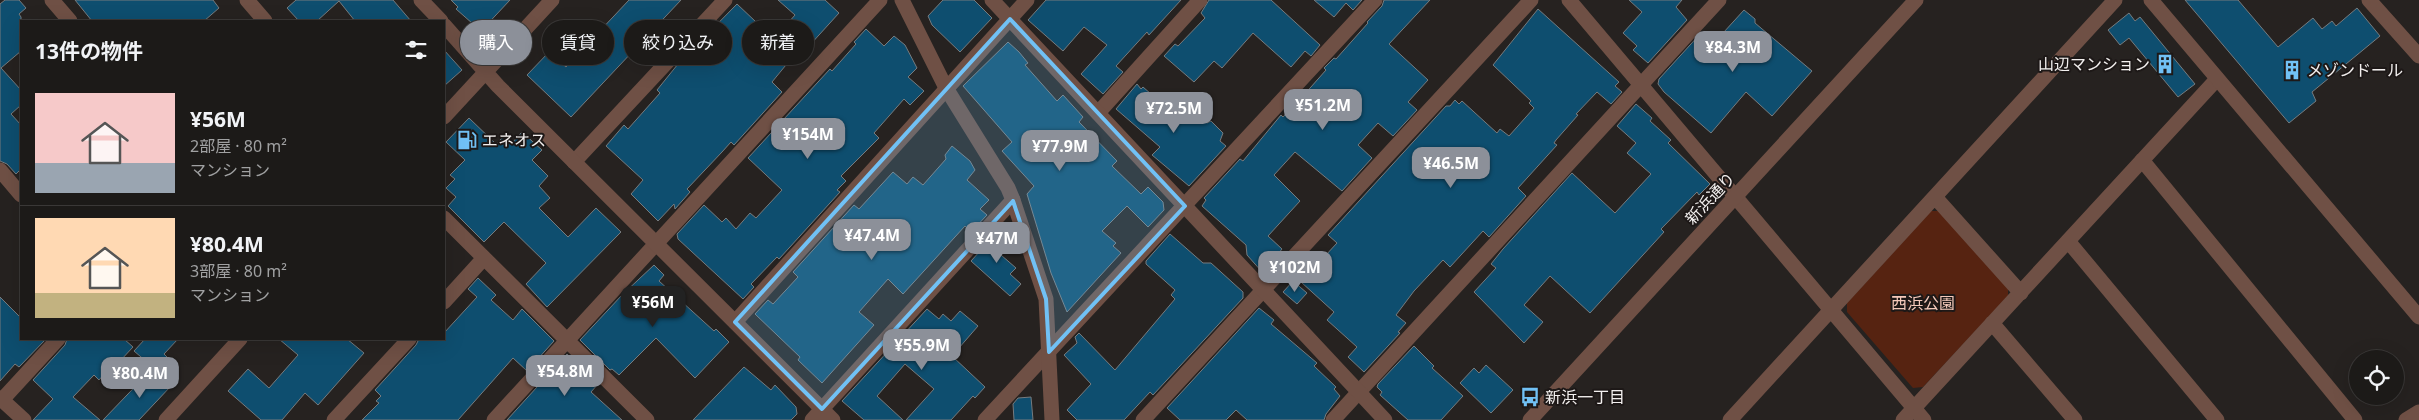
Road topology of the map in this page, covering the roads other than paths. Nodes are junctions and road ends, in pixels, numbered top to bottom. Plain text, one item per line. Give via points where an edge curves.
1 (52, 0) edge
2 (247, 0) edge
3 (422, 0) edge
4 (552, 0) edge
5 (725, 0) edge
6 (880, 0) edge
7 (902, 0) edge
8 (992, 0) edge
9 (1027, 0) edge
10 (1200, 0) edge
11 (1375, 0) edge
12 (1531, 0) edge
13 (1569, 0) edge
14 (1718, 0) edge
15 (1916, 0) edge
16 (2115, 0) edge
17 (2152, 0) edge
18 (2369, 0) edge
19 (1010, 19) junction
20 (69, 20) edge
21 (264, 20) edge
22 (439, 20) edge
23 (445, 26) edge
24 (2419, 56) edge
25 (486, 72) junction
26 (2217, 78) junction
27 (1641, 85) junction
28 (946, 88) junction
29 (1098, 113) junction
30 (445, 117) edge
31 (2142, 160) junction
32 (574, 162) junction
33 (0, 170) edge
34 (20, 194) edge
35 (1735, 197) junction
36 (1935, 197) junction
37 (1013, 200) junction
38 (1185, 206) junction
39 (445, 219) edge
40 (2068, 241) junction
41 (656, 243) junction
42 (484, 258) junction
43 (1264, 290) junction
44 (2021, 293) junction
45 (445, 301) edge
46 (1832, 310) junction
47 (2419, 317) edge
48 (735, 322) junction
49 (1992, 323) junction
50 (57, 340) edge
51 (239, 340) edge
52 (408, 340) edge
53 (567, 341) junction
54 (1049, 352) junction
55 (1358, 392) junction
56 (1, 399) edge
57 (1914, 408) junction
58 (2419, 412) edge
59 (817, 414) edge
60 (24, 420) edge
61 (166, 420) edge
62 (334, 420) edge
63 (494, 420) edge
64 (646, 420) edge
65 (833, 420) edge
66 (985, 420) edge
67 (1052, 420) edge
68 (1143, 420) edge
69 (1333, 420) edge
70 (1385, 420) edge
71 (1530, 420) edge
72 (1730, 420) edge
73 (1903, 420) edge
74 (1924, 420) edge
75 (2074, 420) edge
76 (2217, 420) edge
77 (2354, 420) edge
78 (2406, 420) edge

1 - 20 street
2 - 21 street
3 - 22 street
4 - 25 street
5 - 32 street
6 - 41 street
7 - 28 street
8 - 19 street
9 - 19 street
10 - 29 street
11 - 38 street
12 - 43 street
13 - 27 street
14 - 27 street
15 - 35 street, 新浜通り
16 - 36 street
17 - 26 street
18 - 24 street
19 - 28 street
19 - 29 street
23 - 25 street
25 - 30 street
25 - 32 street
26 - 31 street
26 - 47 street
27 - 35 street
27 - 55 street
28 - 37 street
28 - 48 street
29 - 38 street
31 - 40 street
31 - 77 street
32 - 41 street
33 - 34 street
35 - 46 street
35 - 71 street, 新浜通り
36 - 44 street
36 - 46 street
37 - 54 street via 1046,299
37 - 59 street
38 - 43 street
38 - 54 street
39 - 42 street
40 - 44 street
40 - 76 street
41 - 48 street
41 - 53 street
42 - 45 street
42 - 53 street
43 - 55 street
43 - 68 street
44 - 49 street
46 - 57 street
46 - 72 street
48 - 59 street
49 - 57 street
49 - 75 street
50 - 56 street
51 - 61 street
52 - 62 street
53 - 63 street
53 - 64 street
54 - 66 street
54 - 67 street
55 - 69 street
55 - 70 street
56 - 60 street
57 - 73 street
57 - 74 street
58 - 78 street
59 - 65 street

